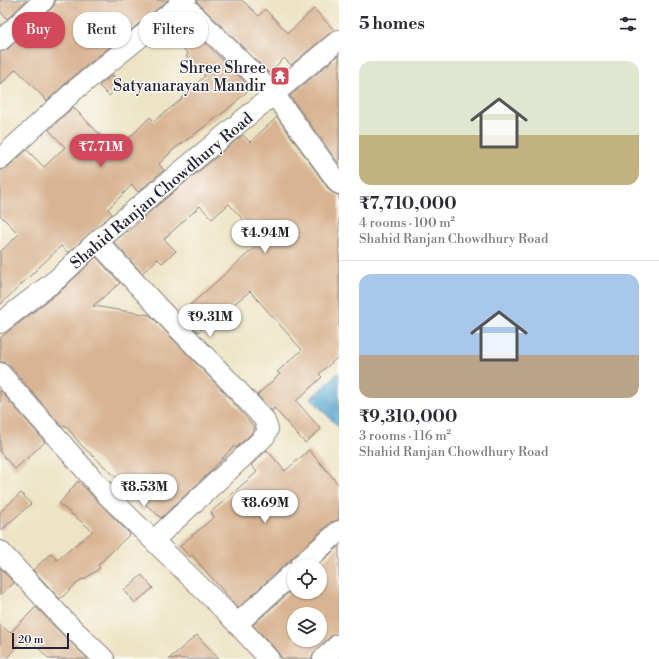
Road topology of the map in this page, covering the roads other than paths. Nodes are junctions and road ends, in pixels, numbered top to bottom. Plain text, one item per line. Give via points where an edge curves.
1 (44, 0) edge
2 (183, 1) edge
3 (339, 40) edge
4 (0, 41) edge
5 (274, 94) junction
6 (0, 159) edge
7 (339, 184) edge
8 (98, 241) junction
9 (0, 323) edge
10 (0, 373) edge
11 (339, 531) edge
12 (154, 540) junction
13 (0, 551) edge
14 (308, 559) edge
15 (287, 578) edge
16 (237, 624) junction
17 (339, 644) edge
18 (104, 659) edge
19 (269, 659) edge
20 (323, 659) edge

1 - 4 street
2 - 5 street
2 - 6 street via 75,90
3 - 5 street, Shahid Ranjan Chowdhury Road
5 - 7 street
5 - 8 street, Shahid Ranjan Chowdhury Road
8 - 9 street, Shahid Ranjan Chowdhury Road via 57,279
8 - 12 street via 264,419 268,429 258,443
10 - 12 street via 107,495
11 - 14 street
12 - 16 street
13 - 18 street
15 - 16 street
16 - 19 street
17 - 20 street

